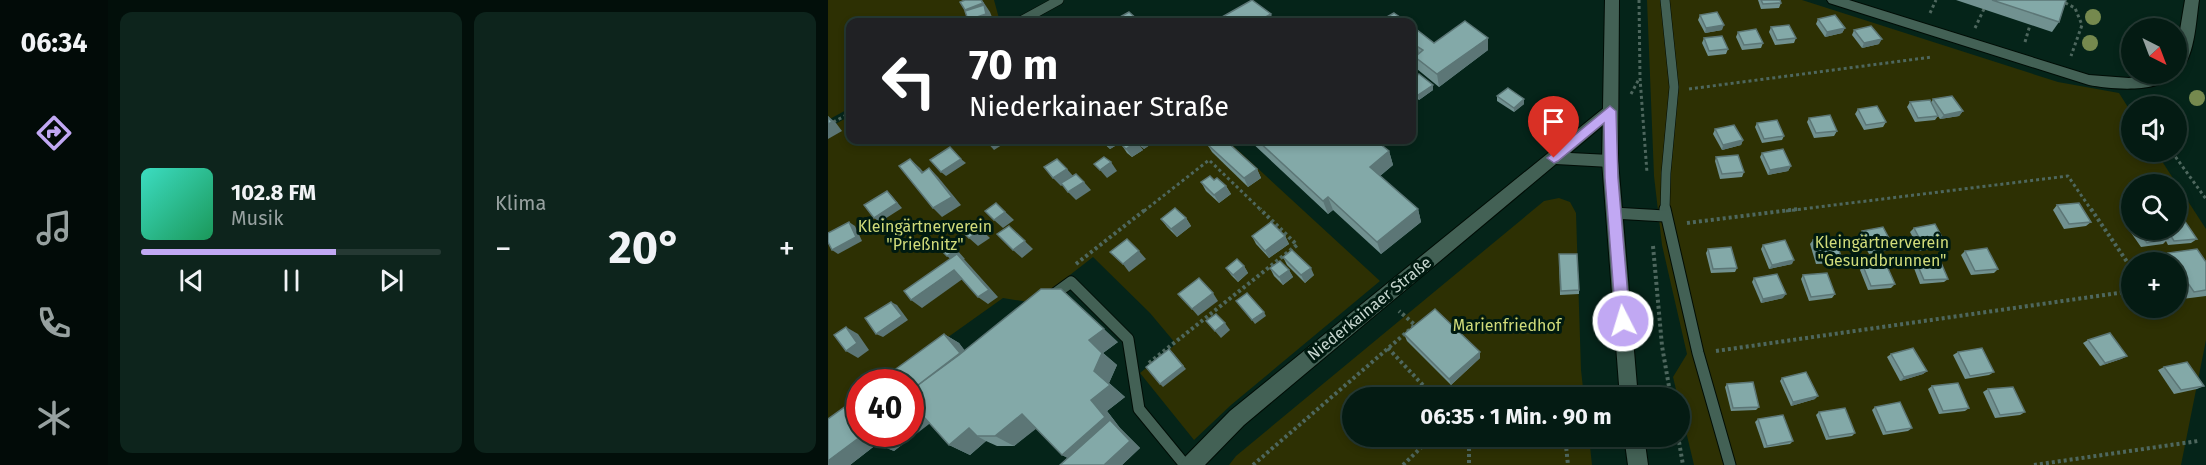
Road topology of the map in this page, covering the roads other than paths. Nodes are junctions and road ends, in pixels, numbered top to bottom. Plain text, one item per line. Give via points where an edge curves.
1 (1059, 0) edge
2 (1612, 0) edge
3 (1665, 0) edge
4 (1834, 0) edge
5 (2192, 0) edge
6 (1026, 18) edge
7 (2187, 32) edge
8 (2140, 84) edge
9 (1610, 111) junction
10 (1554, 158) junction
11 (1610, 161) junction
12 (1613, 213) junction
13 (1666, 221) junction
14 (1037, 308) edge
15 (1628, 387) edge
16 (1636, 447) edge
17 (1185, 465) edge
18 (1191, 465) edge
19 (1638, 465) edge
20 (1730, 465) edge

1 - 6 lane
2 - 9 street
3 - 13 lane via 1673,91
4 - 8 street via 2065,72 2114,85
5 - 7 street
9 - 10 street, Niederkainaer Straße
9 - 11 street
10 - 11 street
10 - 18 street, Niederkainaer Straße via 1237,417
11 - 12 street
12 - 13 lane
12 - 15 street
13 - 20 lane
14 - 17 lane via 1071,282 1128,339 1139,409
16 - 19 street

